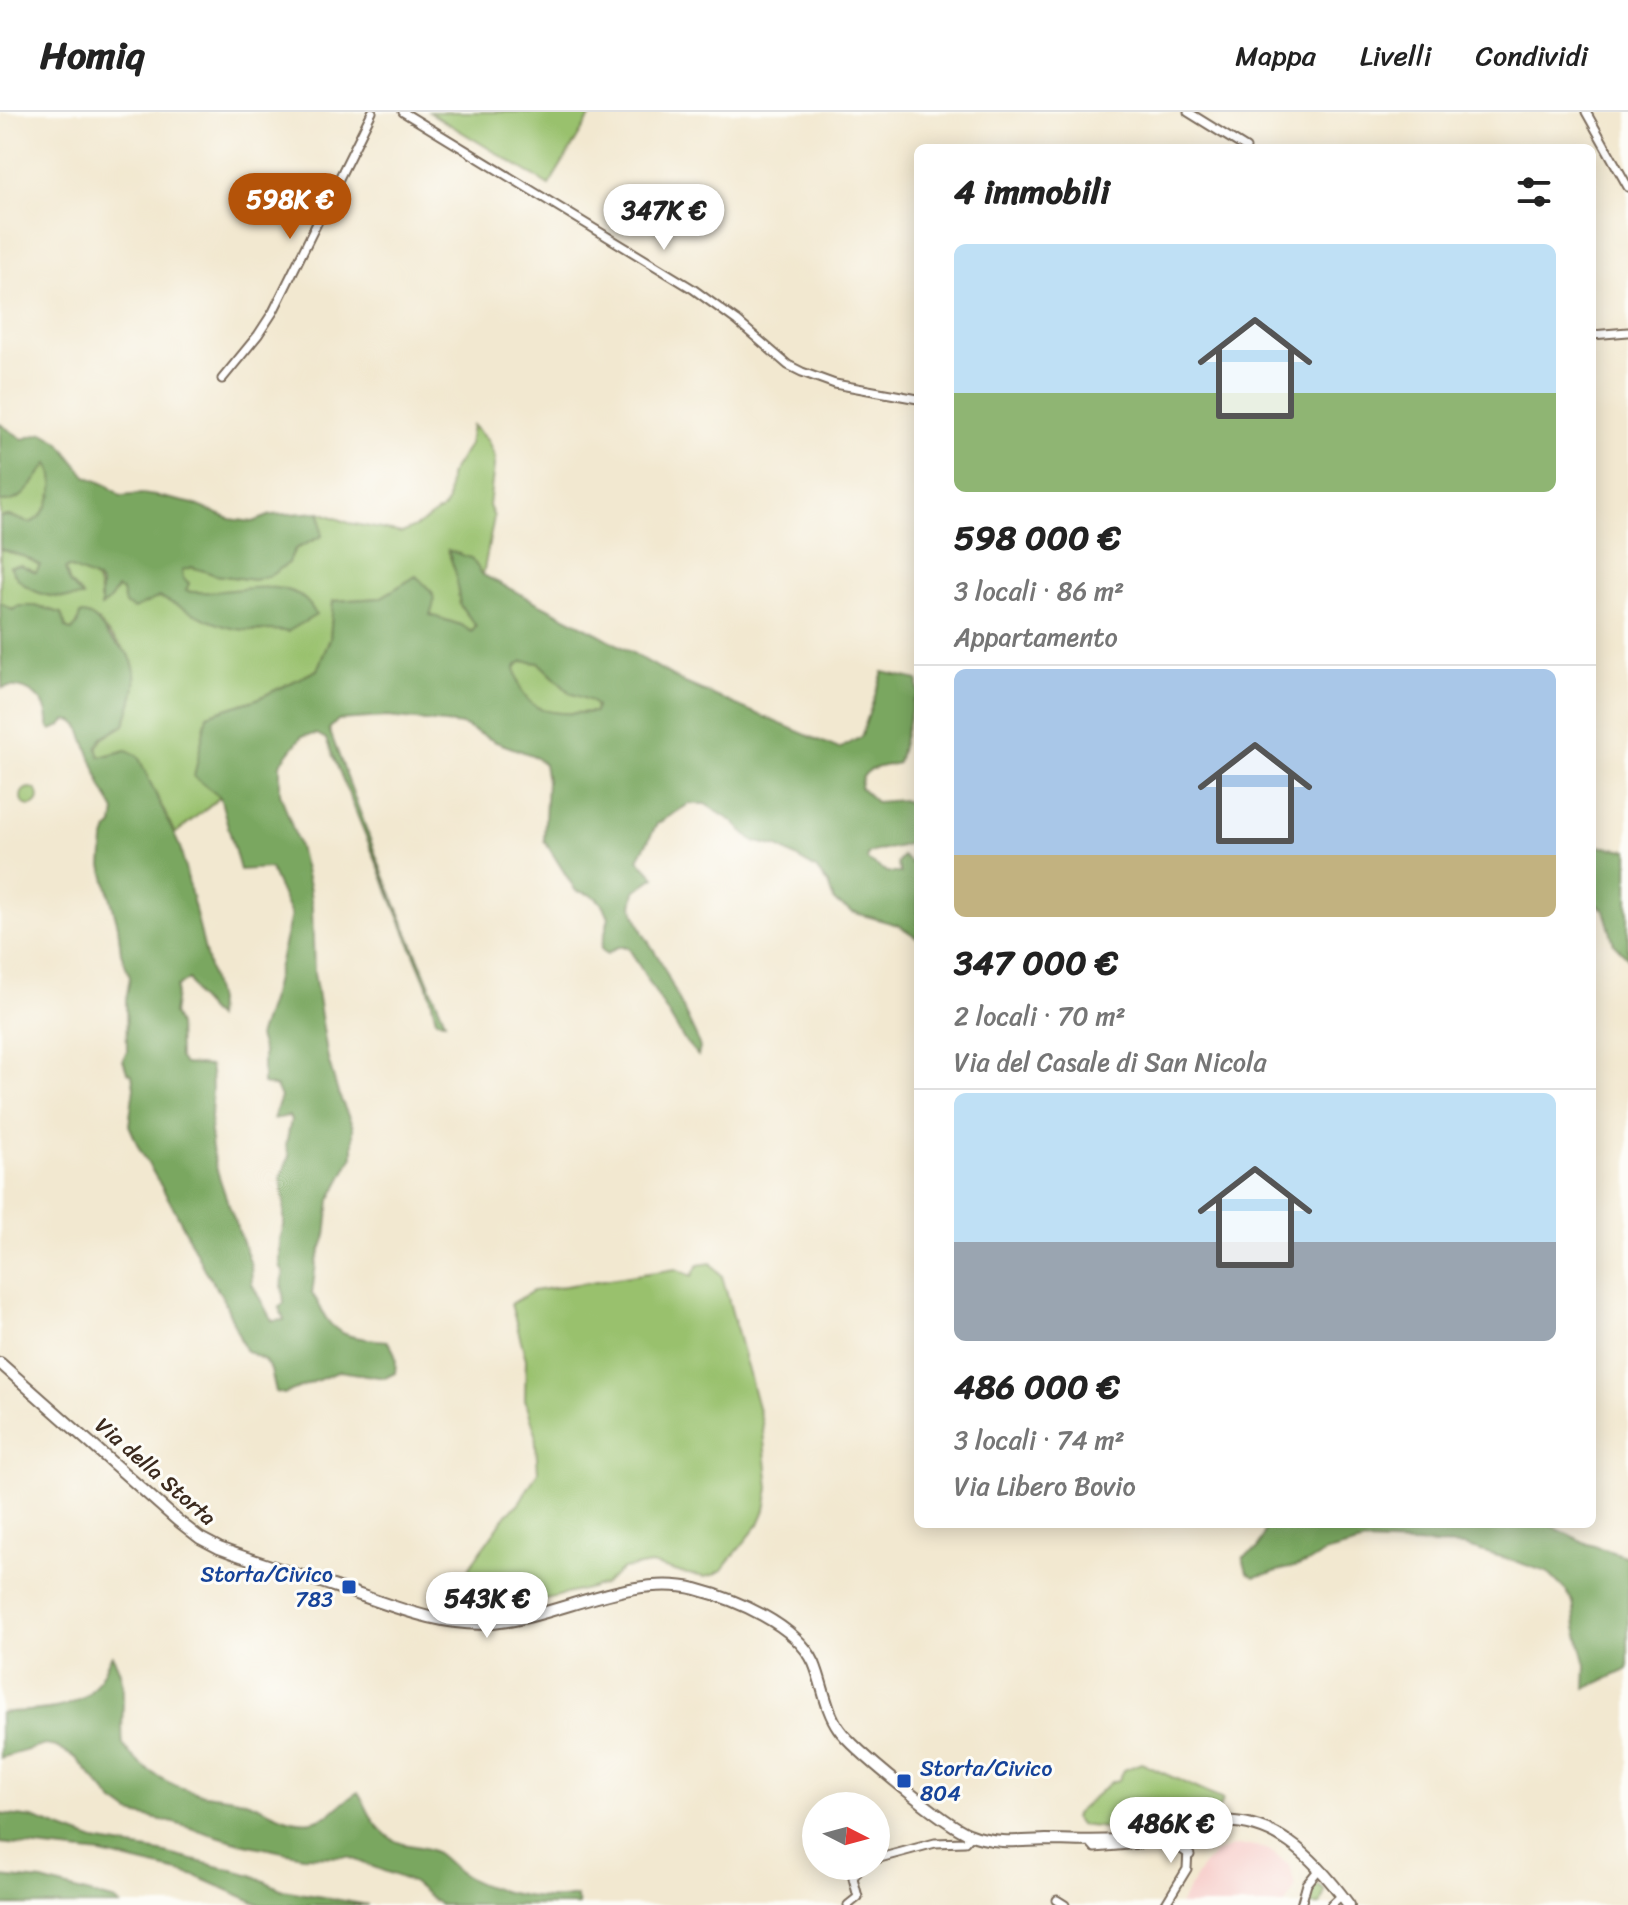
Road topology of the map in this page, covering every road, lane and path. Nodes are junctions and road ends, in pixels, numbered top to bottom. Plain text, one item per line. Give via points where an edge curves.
1 (372, 112) edge
2 (403, 112) edge
3 (1188, 112) edge
4 (1586, 112) edge
5 (1240, 144) edge
6 (1628, 187) edge
7 (1628, 332) edge
8 (1596, 335) edge
9 (222, 379) dead end
10 (914, 398) edge
11 (0, 1363) edge
12 (1189, 1828) junction
13 (971, 1835) junction
14 (1088, 1840) junction
15 (890, 1855) edge
16 (1190, 1855) junction
17 (1320, 1868) junction
18 (854, 1880) edge
19 (1346, 1900) edge
20 (848, 1905) edge
21 (1165, 1905) edge
22 (1301, 1905) edge
23 (1331, 1905) edge

1 - 9 street via 273,312
2 - 10 street via 693,289 788,365 835,384
3 - 5 street
4 - 6 street
7 - 8 street
11 - 13 main road, Via della Storta via 177,1520 200,1538 242,1557 458,1622 508,1621 660,1585 701,1590 752,1611 785,1629 812,1658 830,1714 844,1736
12 - 14 main road, Via della Storta via 1134,1839
12 - 16 street
12 - 17 main road, Via della Storta via 1224,1822 1265,1827 1296,1845
13 - 14 main road, Via della Storta via 1012,1841
13 - 15 street via 965,1842 935,1843
14 - 16 street via 1095,1848 1170,1843
16 - 21 street
17 - 19 main road, Via della Storta
17 - 22 street via 1307,1884
18 - 20 street via 858,1897
19 - 23 street

